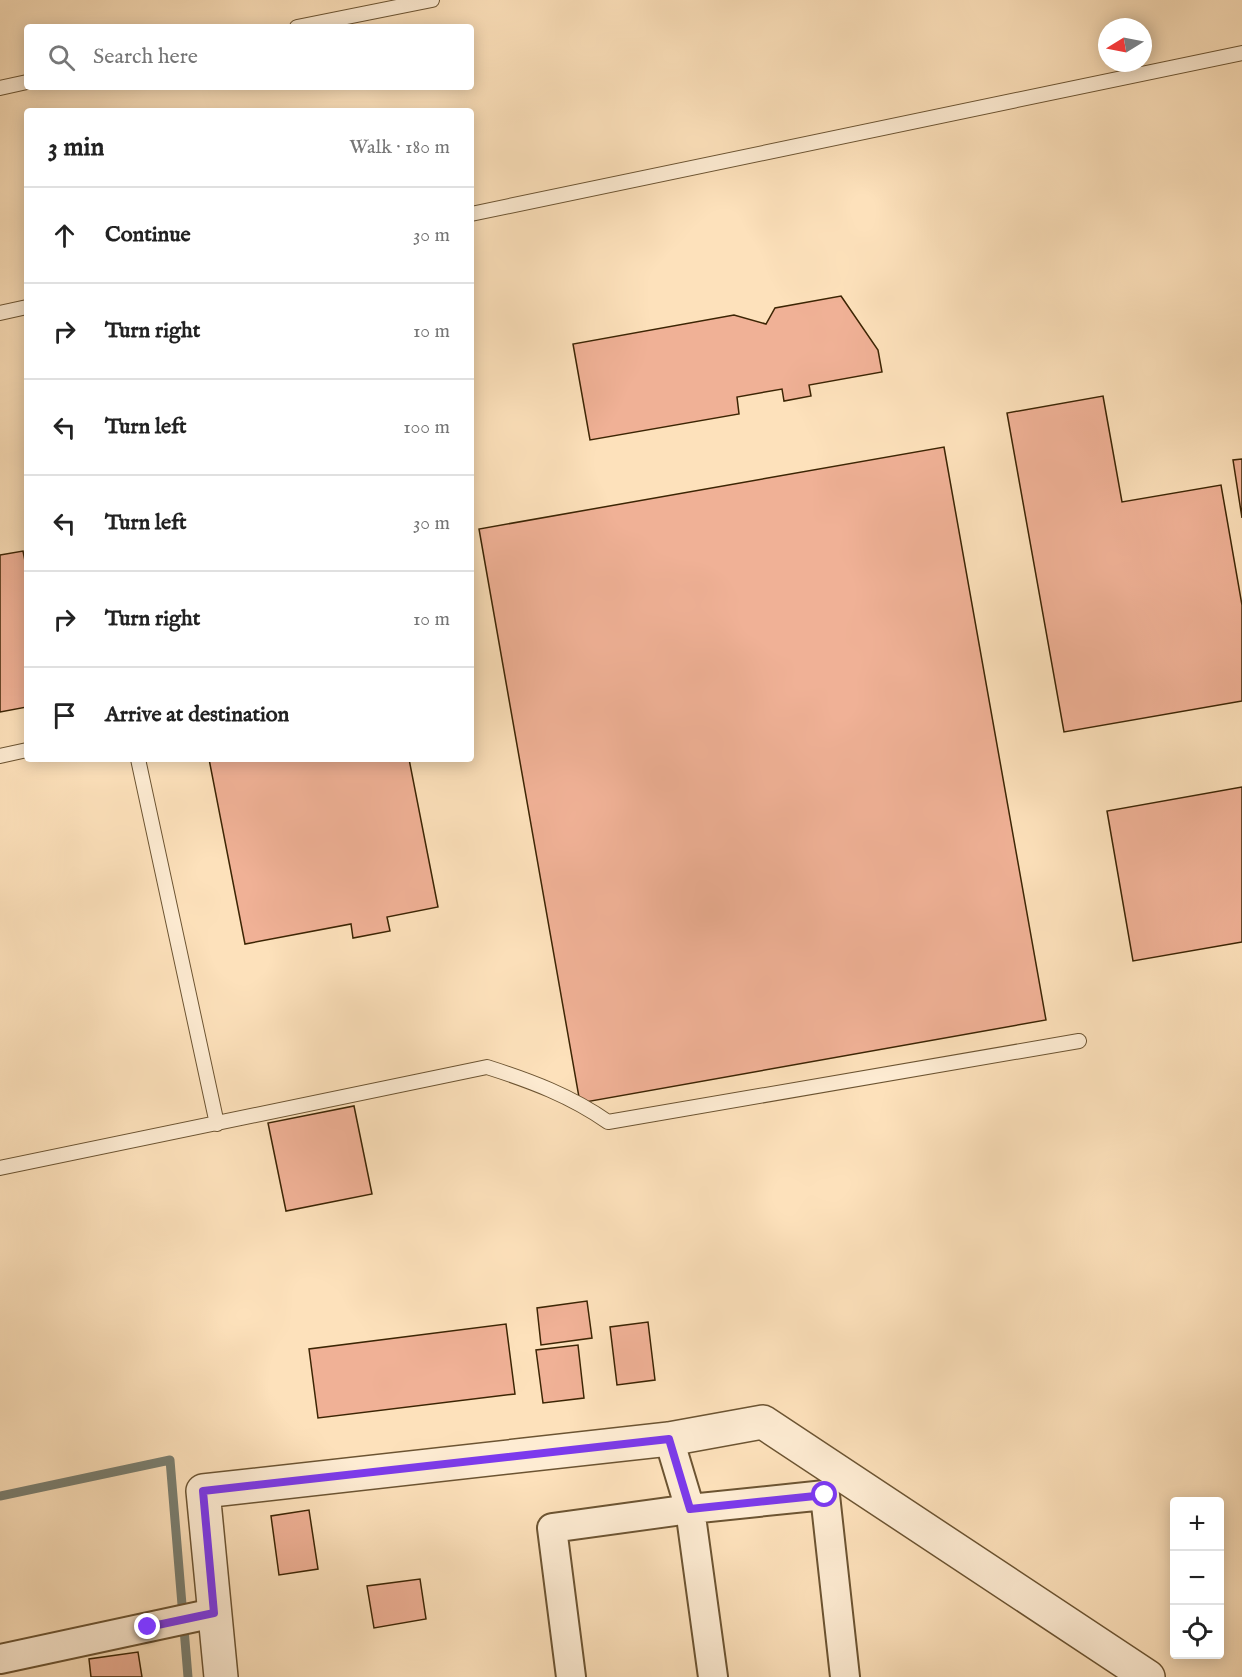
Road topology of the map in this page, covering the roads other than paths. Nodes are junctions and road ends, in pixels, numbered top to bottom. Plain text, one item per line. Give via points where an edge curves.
1 (432, 0) edge
2 (312, 24) edge
3 (1242, 52) edge
4 (24, 83) edge
5 (0, 88) edge
6 (474, 213) edge
7 (24, 308) edge
8 (0, 313) edge
9 (24, 751) edge
10 (0, 756) edge
11 (139, 762) edge
12 (1079, 1041) dead end
13 (217, 1124) junction
14 (0, 1168) edge
15 (669, 1439) junction
16 (690, 1509) junction
17 (214, 1613) junction
18 (0, 1659) edge
19 (221, 1677) edge
20 (570, 1677) edge
21 (713, 1677) edge
22 (845, 1677) edge
23 (1148, 1677) edge

1 - 2 lane
3 - 6 lane
4 - 5 lane
7 - 8 lane
9 - 10 lane
11 - 13 lane
12 - 13 lane via 608,1122 580,1103 488,1066
13 - 14 lane
15 - 16 street
15 - 17 street via 203,1491
15 - 23 street via 763,1422
16 - 20 street via 552,1528
16 - 21 street
16 - 22 street via 825,1495
17 - 18 street
17 - 19 street

